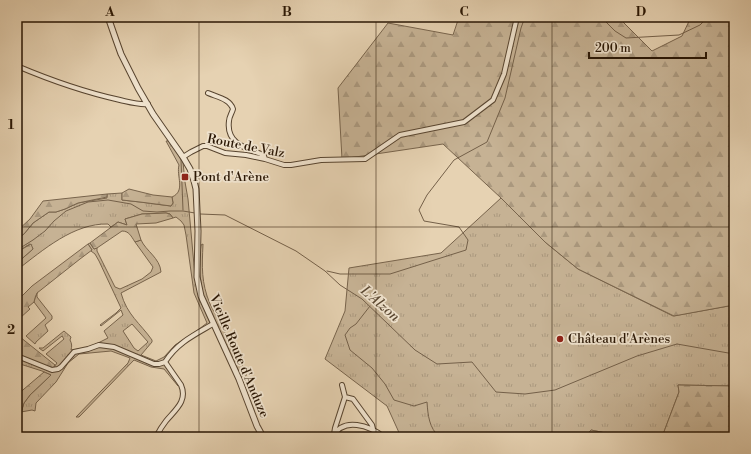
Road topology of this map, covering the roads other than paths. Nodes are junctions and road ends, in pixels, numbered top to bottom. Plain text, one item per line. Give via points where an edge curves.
1 (108, 17) edge
2 (517, 17) edge
3 (17, 66) edge
4 (208, 93) dead end
5 (148, 104) junction
6 (183, 157) junction
7 (265, 159) junction
8 (213, 324) junction
9 (17, 356) edge
10 (165, 362) junction
11 (342, 385) dead end
12 (345, 397) junction
13 (372, 429) junction
14 (334, 436) edge
15 (156, 437) edge
16 (263, 437) edge
17 (384, 437) edge

1 - 5 street, Vieille Route d'Anduze via 121,54
2 - 7 street, Route de Valz via 504,74 492,100 464,122 400,135 365,159 321,160 291,165
3 - 5 street via 74,88
4 - 7 street via 231,104 233,109 229,131 233,140 261,154
5 - 6 street, Vieille Route d'Anduze
6 - 7 street, Route de Valz via 199,147 207,146 225,153
6 - 8 street, Vieille Route d'Anduze via 196,189 197,276 201,296
8 - 10 street via 182,342
8 - 16 street, Vieille Route d'Anduze
9 - 10 street via 52,370 61,367 74,352 104,345 152,363
10 - 15 street via 181,385 183,394 180,406 164,423
11 - 12 street
12 - 13 street via 353,399 372,425
12 - 14 street
13 - 14 street via 358,425 344,426
13 - 17 street

